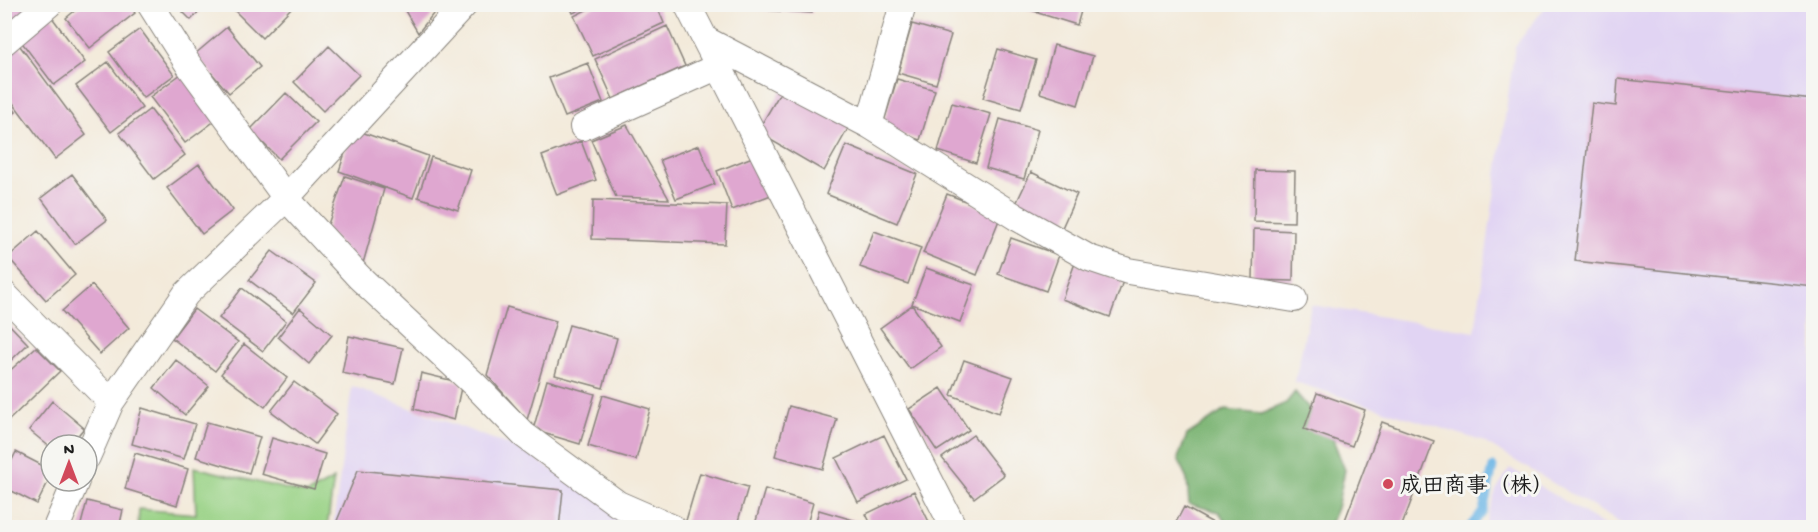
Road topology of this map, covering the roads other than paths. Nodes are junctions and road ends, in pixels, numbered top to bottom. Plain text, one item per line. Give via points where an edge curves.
1 (49, 4) edge
2 (150, 4) edge
3 (465, 4) edge
4 (687, 4) edge
5 (903, 4) edge
6 (706, 40) junction
7 (4, 42) edge
8 (719, 66) junction
9 (869, 124) junction
10 (584, 127) dead end
11 (286, 198) junction
12 (4, 294) edge
13 (1294, 299) dead end
14 (111, 402) junction
15 (97, 433) edge
16 (71, 493) edge
17 (56, 528) edge
18 (673, 528) edge
19 (954, 528) edge

1 - 7 street
2 - 11 street via 188,64
3 - 11 street
4 - 6 street
5 - 9 street
6 - 8 street
6 - 9 street
8 - 10 street
8 - 19 street
9 - 13 street via 1089,258 1128,271
11 - 14 street via 186,294
11 - 18 street via 359,278 524,435 618,504
12 - 14 street
14 - 15 street
16 - 17 street

